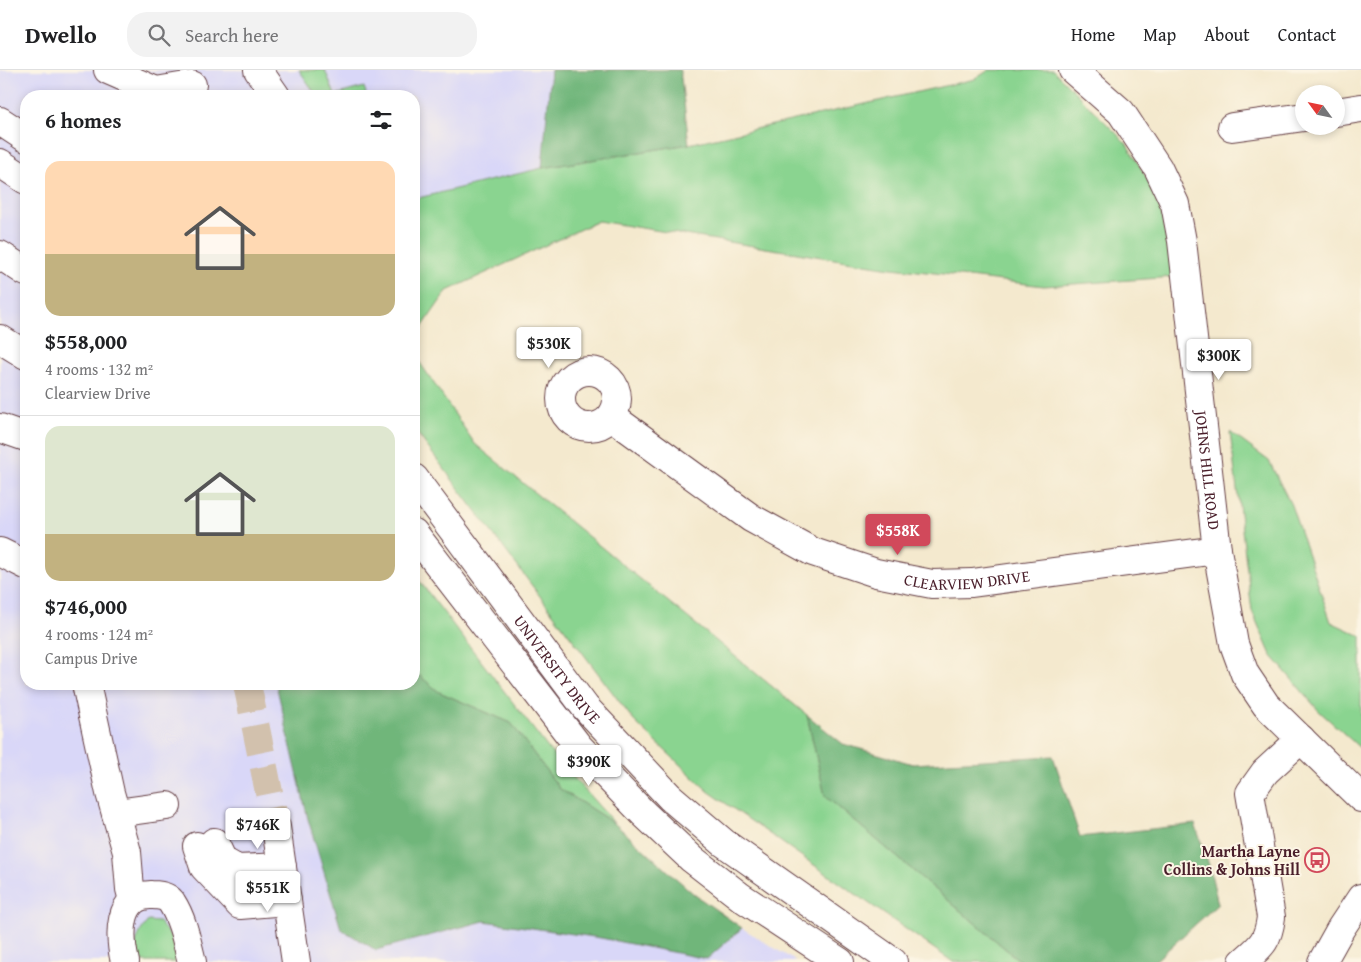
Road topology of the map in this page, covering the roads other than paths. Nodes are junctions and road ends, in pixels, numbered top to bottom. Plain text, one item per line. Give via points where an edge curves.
1 (108, 70) edge
2 (258, 70) edge
3 (1073, 70) edge
4 (193, 84) edge
5 (154, 90) edge
6 (161, 90) edge
7 (272, 90) edge
8 (1361, 108) edge
9 (1345, 111) edge
10 (1295, 118) edge
11 (0, 122) edge
12 (1232, 127) dead end
13 (20, 134) edge
14 (0, 163) edge
15 (20, 176) edge
16 (0, 255) edge
17 (20, 268) edge
18 (0, 339) edge
19 (20, 351) edge
20 (612, 417) dead end
21 (0, 428) edge
22 (20, 435) edge
23 (420, 486) edge
24 (420, 541) edge
25 (1217, 550) junction
26 (0, 552) edge
27 (20, 562) edge
28 (87, 690) edge
29 (1301, 739) junction
30 (1361, 798) edge
31 (168, 813) dead end
32 (118, 821) junction
33 (276, 827) tunnel mouth
34 (282, 867) junction
35 (1361, 898) edge
36 (133, 900) junction
37 (287, 901) junction
38 (125, 962) edge
39 (192, 962) edge
40 (296, 962) edge
41 (840, 962) edge
42 (893, 962) edge
43 (1243, 962) edge
44 (1322, 962) edge

1 - 5 street
2 - 7 street
3 - 25 street, JOHNS HILL ROAD via 1121,112 1158,168 1175,204
4 - 6 street
8 - 9 street
10 - 12 street
11 - 13 street
14 - 15 street
16 - 17 street
18 - 19 street
20 - 25 street, CLEARVIEW DRIVE via 751,518 813,552 876,573 932,584 972,583
21 - 22 street
23 - 42 street, UNIVERSITY DRIVE via 586,707 670,797 724,843
24 - 41 street, UNIVERSITY DRIVE via 579,746 643,813 741,897
25 - 29 street, JOHNS HILL ROAD via 1234,644 1244,674 1266,705
26 - 27 street
28 - 32 street
29 - 30 street, JOHNS HILL ROAD
29 - 43 street via 1265,772 1250,792 1271,917 1269,935
31 - 32 street
32 - 36 street via 127,852
33 - 34 street
34 - 37 street
34 - 37 street via 237,869 223,861 206,844 204,867 240,905
35 - 44 street
36 - 38 street via 124,913
36 - 39 street via 143,894 161,895 172,902 184,929
37 - 40 street

